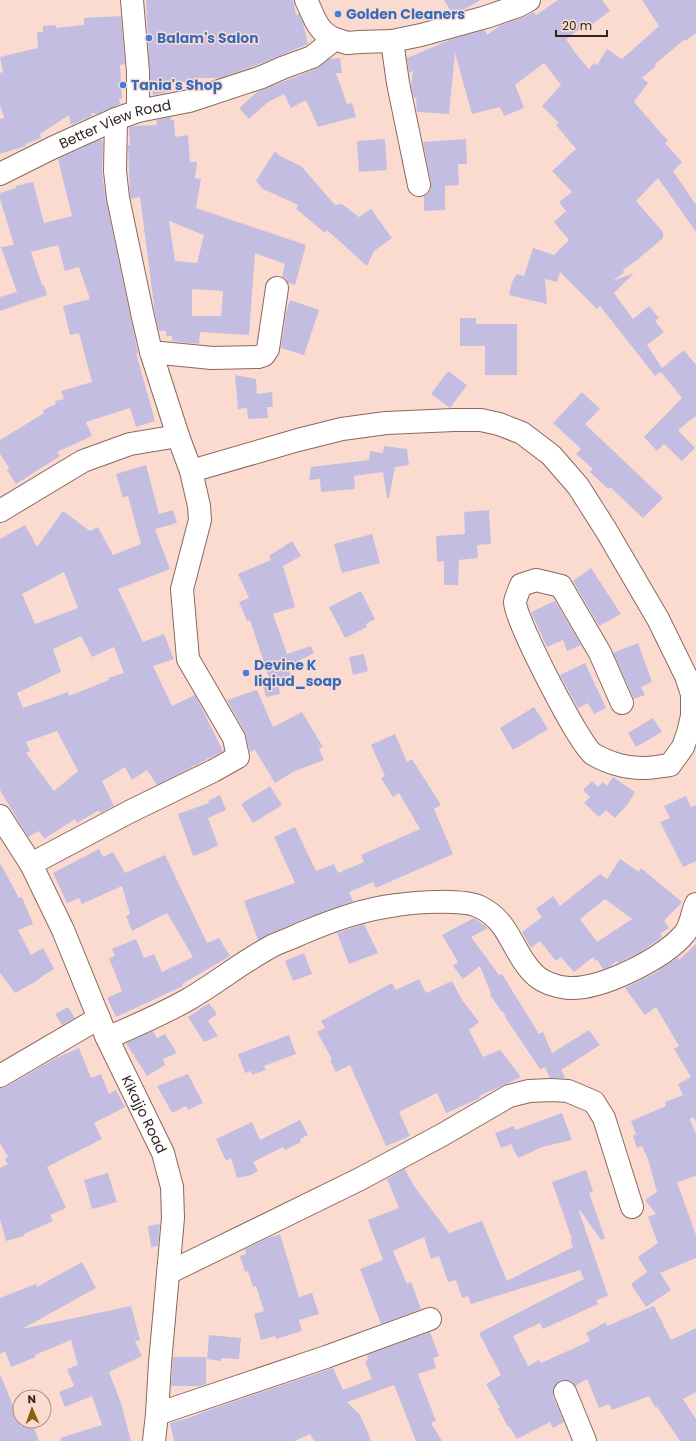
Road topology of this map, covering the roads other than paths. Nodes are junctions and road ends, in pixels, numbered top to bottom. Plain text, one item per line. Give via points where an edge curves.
1 (132, 0) edge
2 (306, 0) edge
3 (529, 0) edge
4 (335, 39) junction
5 (392, 41) junction
6 (138, 111) junction
7 (116, 119) junction
8 (0, 174) edge
9 (419, 185) dead end
10 (277, 288) dead end
11 (151, 352) junction
12 (178, 436) junction
13 (191, 472) junction
14 (0, 510) edge
15 (622, 703) dead end
16 (0, 816) edge
17 (31, 864) junction
18 (696, 904) edge
19 (98, 1018) junction
20 (108, 1038) junction
21 (0, 1076) edge
22 (632, 1207) dead end
23 (168, 1273) junction
24 (430, 1319) dead end
25 (566, 1392) dead end
26 (157, 1414) junction
27 (154, 1441) edge
28 (585, 1441) edge

1 - 6 street via 138,72
2 - 4 street via 320,28 326,35
3 - 5 street via 465,24
4 - 5 street via 347,42
4 - 6 street, Better View Road via 312,57 262,77 189,101
5 - 9 street
6 - 7 street, Better View Road
7 - 8 street, Better View Road
7 - 11 street via 115,171 118,198
10 - 11 street via 268,349 264,355 212,358
11 - 12 street
12 - 13 street
12 - 14 street via 130,444 83,461
13 - 15 street via 298,440 342,429 386,423 481,420 522,434 552,455 578,486 658,618 686,676 692,694 692,716 683,747 670,765 645,768 614,764 592,753 551,687 527,636 515,603 521,585 536,580 561,586 600,653
13 - 17 street via 200,520 182,589 188,659 234,738 238,756
16 - 17 street, Kikajjo Road
17 - 19 street, Kikajjo Road via 63,930
18 - 20 street via 687,932 670,948 643,966 595,985 568,988 547,983 534,974 495,916 478,906 435,903 368,910 316,927 275,945 189,998 149,1020
19 - 20 street, Kikajjo Road
19 - 21 street
20 - 23 street, Kikajjo Road via 162,1153 172,1188 173,1218
22 - 23 street via 604,1118 594,1102 568,1091 530,1091 509,1096 360,1179
23 - 26 street, Kikajjo Road
24 - 26 street via 305,1365
25 - 28 street
26 - 27 street, Kikajjo Road

